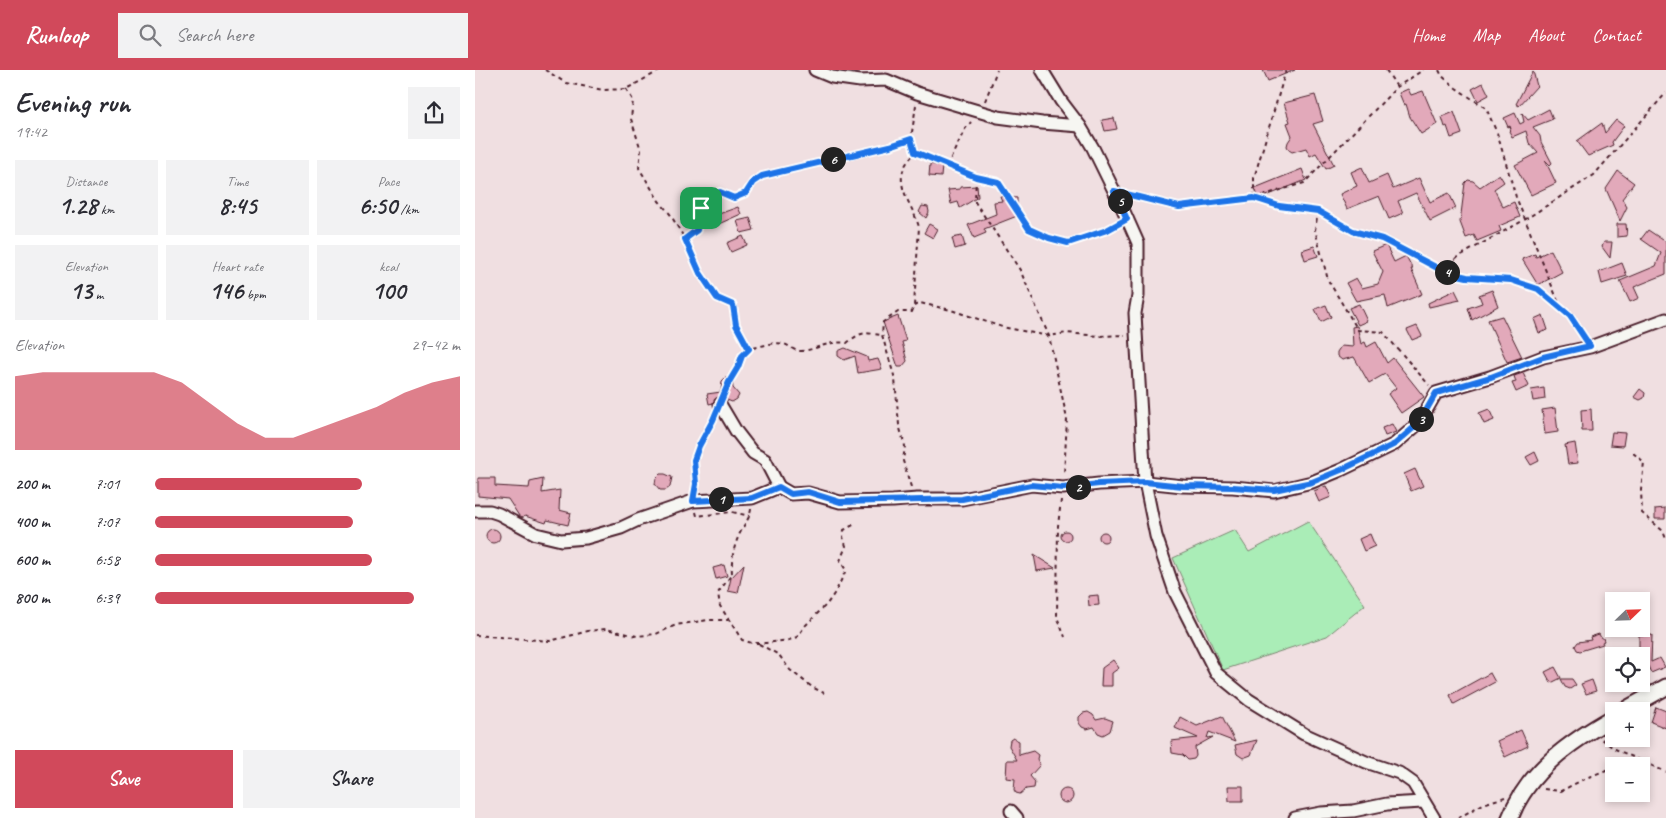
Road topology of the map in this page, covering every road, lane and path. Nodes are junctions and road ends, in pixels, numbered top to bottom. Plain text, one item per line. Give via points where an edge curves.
1 (545, 70) edge
2 (661, 70) edge
3 (815, 70) edge
4 (1042, 70) edge
5 (1286, 70) edge
6 (1386, 70) edge
7 (1423, 70) edge
8 (1439, 70) edge
9 (1397, 87) junction
10 (626, 89) junction
11 (917, 93) junction
12 (1666, 93) edge
13 (1080, 126) junction
14 (911, 139) junction
15 (915, 152) junction
16 (976, 177) junction
17 (1114, 191) junction
18 (1254, 198) junction
19 (1318, 211) junction
20 (1127, 219) junction
21 (1526, 219) junction
22 (685, 239) junction
23 (1445, 272) junction
24 (914, 306) junction
25 (1561, 308) junction
26 (1666, 320) edge
27 (1136, 332) junction
28 (882, 335) junction
29 (1049, 336) junction
30 (1590, 346) junction
31 (749, 349) junction
32 (1436, 393) junction
33 (720, 404) junction
34 (1633, 453) dead end
35 (1145, 482) junction
36 (779, 487) junction
37 (1063, 488) junction
38 (752, 498) junction
39 (917, 499) junction
40 (693, 501) junction
41 (475, 511) edge
42 (855, 524) dead end
43 (1666, 539) edge
44 (729, 620) junction
45 (475, 635) edge
46 (1065, 637) dead end
47 (757, 643) junction
48 (1666, 687) edge
49 (824, 693) dead end
50 (1639, 702) edge
51 (1605, 722) edge
52 (1590, 730) junction
53 (1632, 757) edge
54 (1650, 765) edge
55 (1666, 772) edge
56 (1423, 802) junction
57 (1295, 818) edge
58 (1434, 818) edge
59 (1510, 818) edge

1 - 10 path via 566,83 603,90
2 - 10 path
3 - 11 street via 832,77 860,81 886,80
4 - 13 street
5 - 18 path via 1254,178
6 - 9 path
7 - 9 path
8 - 21 path via 1456,88 1486,108
9 - 18 path via 1304,183
10 - 22 path via 633,100 631,119 641,150 639,168
11 - 13 street via 998,116
11 - 14 path
12 - 21 path via 1595,175
13 - 17 street
14 - 15 path
14 - 22 path via 762,176 746,193 734,198 720,192 709,196 701,208 697,230
15 - 16 path
15 - 24 path via 906,161 902,176 903,190 919,227
16 - 20 path via 998,182 1029,229 1049,238 1068,243 1107,230
16 - 29 path via 975,202 1020,270
17 - 18 path via 1179,207
17 - 20 street
18 - 19 path via 1279,206
19 - 23 path via 1353,231 1382,239
19 - 32 path via 1315,230 1328,280 1358,330 1383,332
20 - 27 street via 1138,243
21 - 23 path via 1457,258
21 - 25 path
22 - 31 path via 700,273 717,298 733,305 736,325
23 - 25 path via 1511,280 1538,289
24 - 28 path via 912,312 898,312 883,322
24 - 29 path via 920,303 1002,327
25 - 30 path
26 - 30 street
27 - 29 path via 1123,336 1067,333
27 - 35 street
28 - 31 path via 866,332 847,343 836,341 801,351 783,344
28 - 39 path via 895,379 899,425 905,446 903,461
29 - 37 path via 1067,419
30 - 32 street via 1543,357
31 - 33 path via 742,356
32 - 35 street via 1419,423 1395,444 1312,482 1274,490
33 - 36 street via 753,453 765,460
33 - 40 path via 694,460 696,484
34 - 43 path via 1644,462 1642,513 1663,532
35 - 37 street
35 - 56 street via 1157,536 1175,592 1216,673 1249,700 1304,734 1365,762 1399,773 1413,783
36 - 38 street
36 - 39 street via 791,494 808,492 840,502
37 - 39 street via 1031,485 962,499
37 - 46 path via 1058,526 1057,617
38 - 40 street
38 - 44 path via 750,516 731,558 732,574 717,592 720,606
40 - 41 street via 603,534 561,540 536,534 499,514
42 - 47 path via 844,530 846,546 840,560 845,570 827,604 797,637
44 - 45 path via 676,625 656,634 637,636 606,629 588,631 550,642
44 - 47 path via 742,640
47 - 49 path via 779,655 790,670
48 - 50 street
51 - 52 street
52 - 53 path via 1613,748
52 - 59 street via 1533,777
54 - 55 path
56 - 57 street
56 - 58 street

